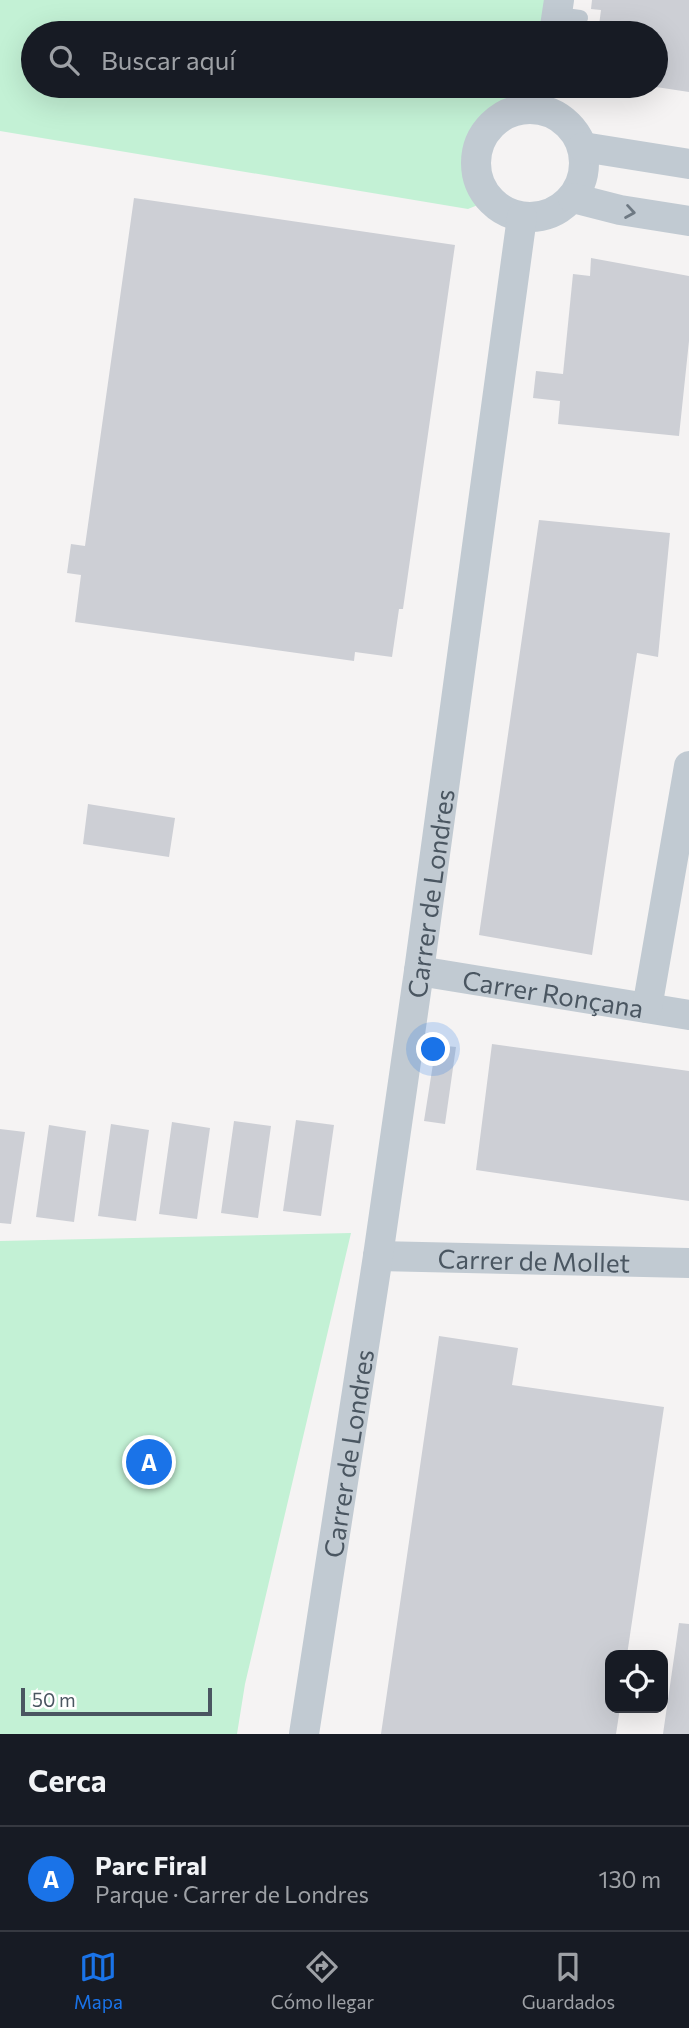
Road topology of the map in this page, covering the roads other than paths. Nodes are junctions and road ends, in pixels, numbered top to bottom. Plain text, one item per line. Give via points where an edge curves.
1 (544, 98) edge
2 (583, 147) junction
3 (689, 164) edge
4 (573, 198) junction
5 (522, 218) junction
6 (689, 221) edge
7 (689, 766) edge
8 (419, 971) junction
9 (647, 1008) junction
10 (689, 1015) edge
11 (378, 1256) junction
12 (689, 1263) edge
13 (304, 1734) edge

1 - 2 street via 574,130
1 - 5 street via 503,116 488,128 478,147 479,184 505,212
2 - 3 street
2 - 4 street via 584,173
4 - 5 street via 541,217
4 -> 6 street
5 - 8 street, Carrer de Londres
7 - 9 street
8 - 9 street, Carrer Ronçana
8 - 11 street, Carrer de Londres
9 - 10 street, Carrer Ronçana
11 - 12 street, Carrer de Mollet
11 - 13 street, Carrer de Londres

